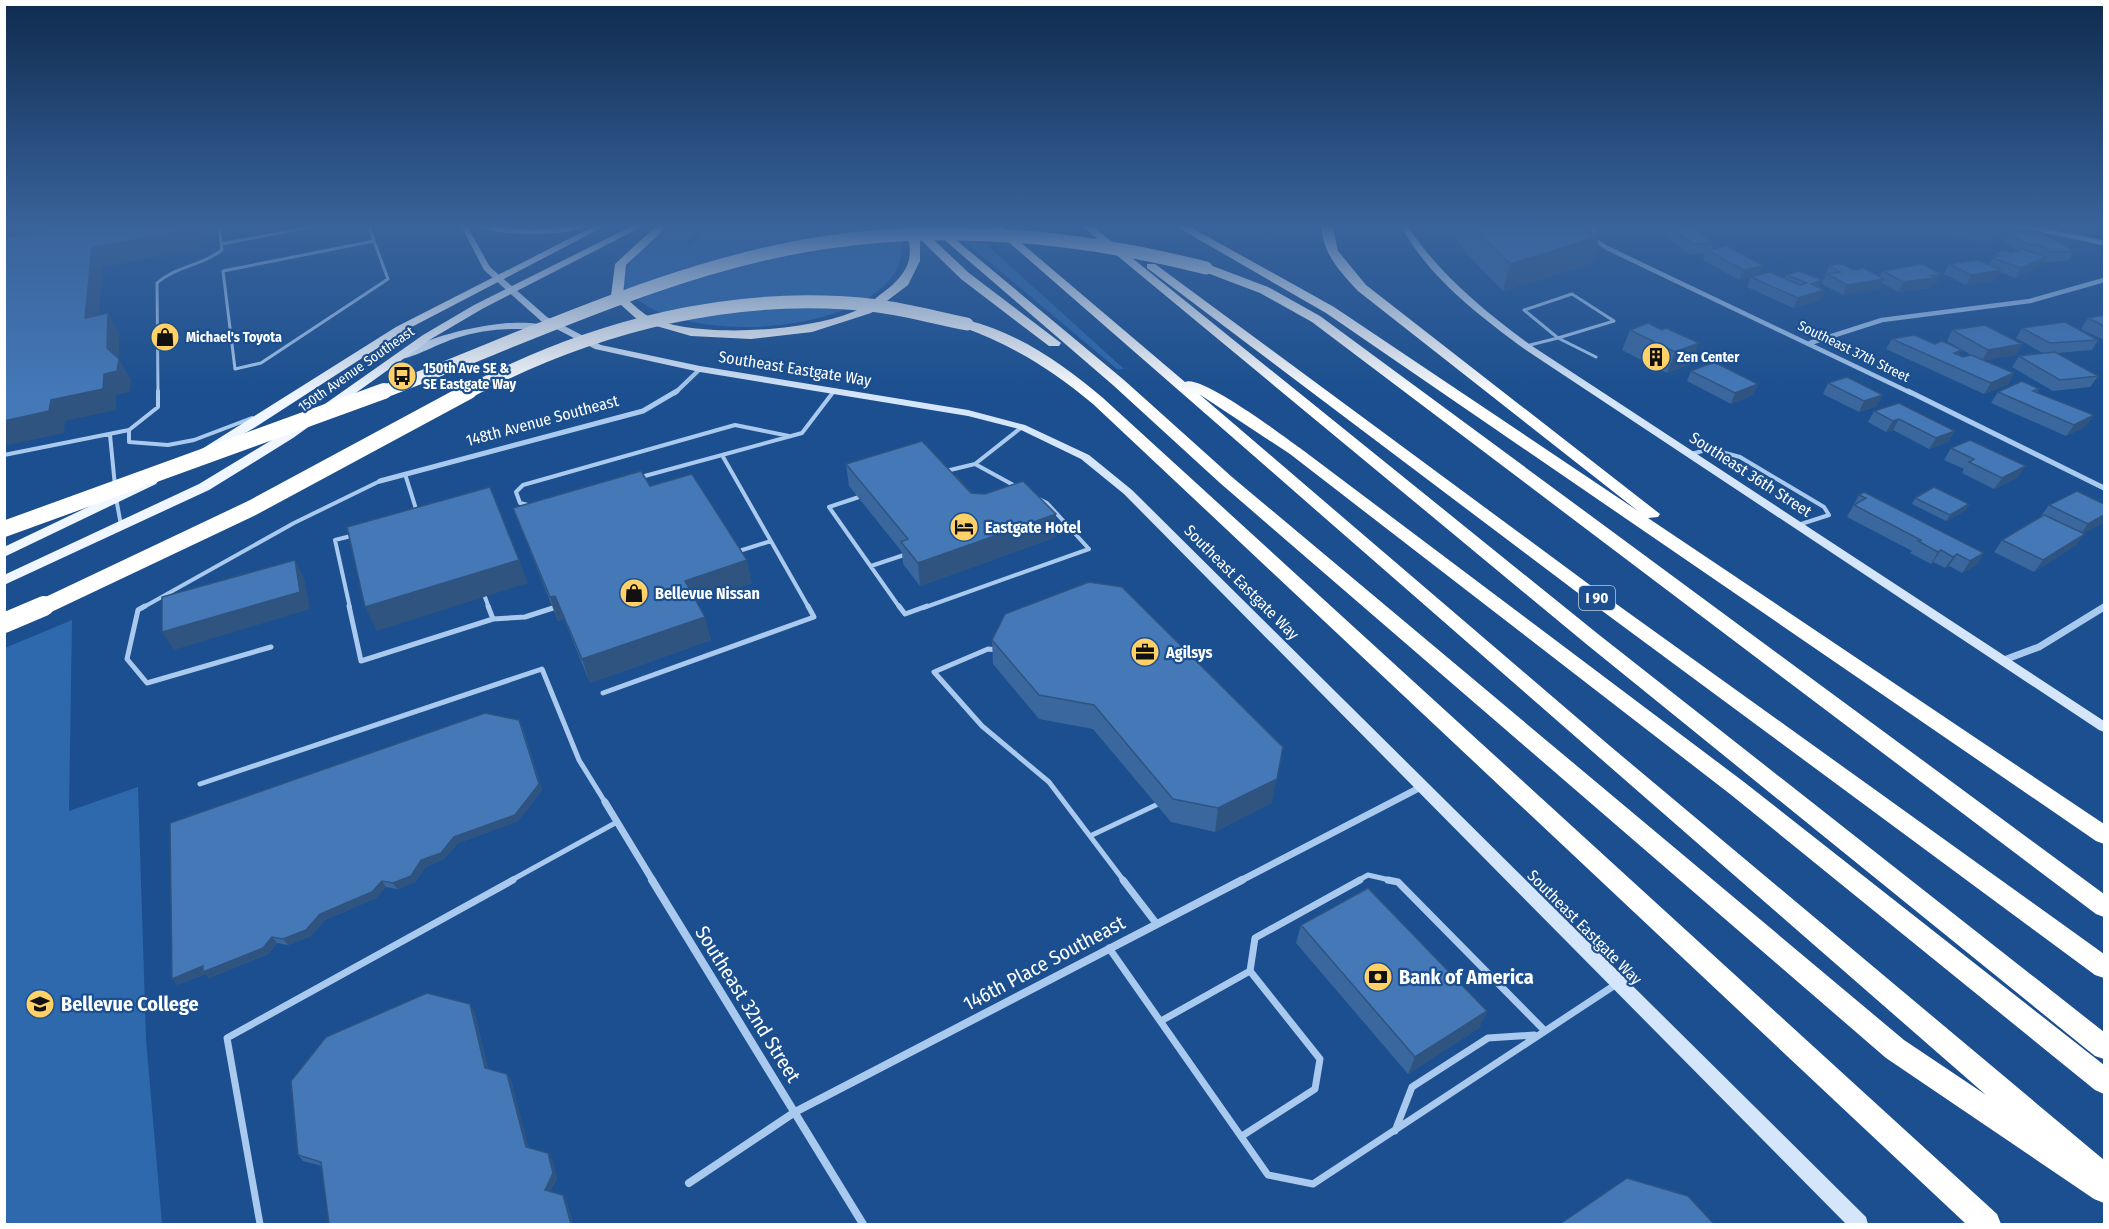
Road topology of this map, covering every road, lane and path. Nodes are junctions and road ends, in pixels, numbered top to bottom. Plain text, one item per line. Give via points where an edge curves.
1 (158, 281) edge
2 (224, 281) edge
3 (384, 281) edge
4 (492, 281) edge
5 (502, 281) edge
6 (529, 281) edge
7 (615, 281) edge
8 (675, 281) edge
9 (903, 281) edge
10 (972, 281) edge
11 (998, 281) edge
12 (1060, 281) edge
13 (1152, 281) edge
14 (1171, 281) edge
15 (1241, 281) edge
16 (1279, 281) edge
17 (1356, 281) edge
18 (1447, 281) edge
19 (1678, 281) edge
20 (2097, 281) edge
21 (512, 290) junction
22 (565, 332) junction
23 (1560, 339) junction
24 (1810, 343) junction
25 (1526, 346) junction
26 (1596, 357) dead end
27 (1156, 364) junction
28 (380, 369) junction
29 (700, 369) junction
30 (835, 390) junction
31 (272, 411) junction
32 (1023, 427) junction
33 (129, 430) junction
34 (110, 435) junction
35 (790, 436) junction
36 (722, 454) junction
37 (1691, 454) junction
38 (4, 455) edge
39 (975, 464) junction
40 (661, 471) junction
41 (943, 471) edge
42 (405, 474) junction
43 (629, 480) edge
44 (1226, 480) junction
45 (380, 481) joint
46 (667, 482) edge
47 (2104, 488) edge
48 (1023, 490) edge
49 (1033, 496) edge
50 (859, 497) edge
51 (117, 499) junction
52 (533, 507) edge
53 (418, 517) edge
54 (1798, 525) junction
55 (122, 527) junction
56 (4, 529) edge
57 (366, 531) edge
58 (771, 540) junction
59 (4, 553) edge
60 (733, 553) edge
61 (904, 555) edge
62 (871, 566) junction
63 (4, 581) edge
64 (485, 597) edge
65 (2104, 607) edge
66 (553, 608) edge
67 (493, 619) junction
68 (1789, 619) junction
69 (4, 623) edge
70 (271, 647) dead end
71 (999, 651) edge
72 (2004, 660) junction
73 (603, 693) dead end
74 (2104, 727) edge
75 (200, 784) dead end
76 (1422, 787) junction
77 (605, 802) joint
78 (1156, 805) edge
79 (617, 822) junction
80 (2104, 835) edge
81 (1090, 837) junction
82 (2104, 907) edge
83 (1156, 923) junction
84 (1109, 948) junction
85 (2104, 966) edge
86 (1250, 971) junction
87 (1618, 983) junction
88 (1161, 1021) junction
89 (1544, 1030) junction
90 (1536, 1035) junction
91 (2104, 1047) edge
92 (2104, 1081) edge
93 (795, 1112) junction
94 (1395, 1131) junction
95 (1242, 1136) junction
96 (2104, 1178) edge
97 (689, 1183) dead end
98 (2104, 1189) edge
99 (260, 1224) edge
100 (863, 1224) edge
101 (1859, 1224) edge
102 (1987, 1224) edge

1 - 33 lane via 158,407
2 - 3 lane via 235,369 261,363
4 - 31 main road, 150th Avenue Southeast via 400,329
5 - 21 main road, Southeast Eastgate Way
6 - 21 main road, 150th Avenue Southeast
7 - 9 highway via 615,291 626,308 641,319 680,331 757,336 822,326 874,307
8 - 56 highway, bridge
10 - 44 highway
11 - 44 highway
12 - 27 highway
13 - 91 highway via 1684,716
14 - 85 highway, I 90 via 1588,592
15 - 82 highway, bridge via 1316,319
16 - 68 highway via 1330,310
17 - 68 highway
18 - 25 main road, Southeast 36th Street via 1480,313
19 - 24 street, Southeast 37th Street
20 - 24 street via 2048,299 1994,309 1875,322
21 - 22 main road, Southeast Eastgate Way
21 - 28 main road, 150th Avenue Southeast
22 - 28 main road via 509,326 468,332 421,347
22 - 29 main road, Southeast Eastgate Way via 598,347
23 - 23 lane via 1571,336 1614,321 1572,294 1524,310
23 - 25 lane
23 - 26 lane
24 - 47 street, Southeast 37th Street
25 - 37 main road, Southeast 36th Street
27 - 92 highway via 1226,404 1295,451 1746,795
27 - 96 highway
28 - 55 main road, 150th Avenue Southeast via 246,463
29 - 30 main road, Southeast Eastgate Way
29 - 42 street, 148th Avenue Southeast via 671,397 643,411
30 - 32 main road, Southeast Eastgate Way via 968,413
30 - 35 lane via 802,433
31 - 33 lane via 194,440 168,445 129,442
31 - 51 main road, 150th Avenue Southeast
32 - 39 lane
32 - 76 main road, Southeast Eastgate Way via 1085,457 1128,492
33 - 34 lane
34 - 38 lane
34 - 51 lane
35 - 36 lane
35 - 52 lane via 735,425 523,485 516,492 520,503
36 - 40 lane
36 - 58 lane
37 - 54 main road, Southeast 36th Street
37 - 54 lane via 1710,449 1740,457 1824,507 1829,515
39 - 41 lane
39 - 48 lane
40 - 43 lane
40 - 46 lane
42 - 45 street, 148th Avenue Southeast
42 - 53 lane
44 - 98 highway via 1895,1049
45 - 70 lane via 294,523 138,610 127,659 147,683
49 - 62 lane via 1047,503 1089,549 905,614
50 - 62 lane via 829,507
51 - 55 lane
51 - 59 main road
54 - 72 main road, Southeast 36th Street
55 - 63 main road
57 - 67 lane via 335,540 361,661
58 - 60 lane
58 - 73 lane via 814,617
61 - 62 lane
64 - 67 lane
65 - 72 street via 2039,647
66 - 67 lane via 525,617
68 - 80 highway
69 - 102 highway, bridge via 236,517 521,366 622,328 718,309 790,303 867,305 967,324 1031,350 1098,401
71 - 81 lane via 988,649 934,672 982,726 1049,782
72 - 74 main road, Southeast 36th Street
75 - 77 lane via 542,669 579,760
76 - 83 street, 146th Place Southeast
76 - 87 main road, Southeast Eastgate Way
77 - 79 street, Southeast 32nd Street
78 - 81 lane
79 - 93 street, Southeast 32nd Street
79 - 99 lane via 227,1038
81 - 83 lane
83 - 84 street, 146th Place Southeast
84 - 88 lane
84 - 93 street, 146th Place Southeast
86 - 88 lane
86 - 89 lane via 1254,938 1368,875 1398,882
86 - 95 lane via 1320,1059 1315,1089
87 - 89 lane
87 - 101 main road, Southeast Eastgate Way
88 - 95 lane
89 - 90 lane
90 - 94 lane
90 - 94 lane via 1488,1038 1412,1088
93 - 97 street, 146th Place Southeast
93 - 100 street, Southeast 32nd Street
94 - 95 lane via 1312,1184 1268,1174

